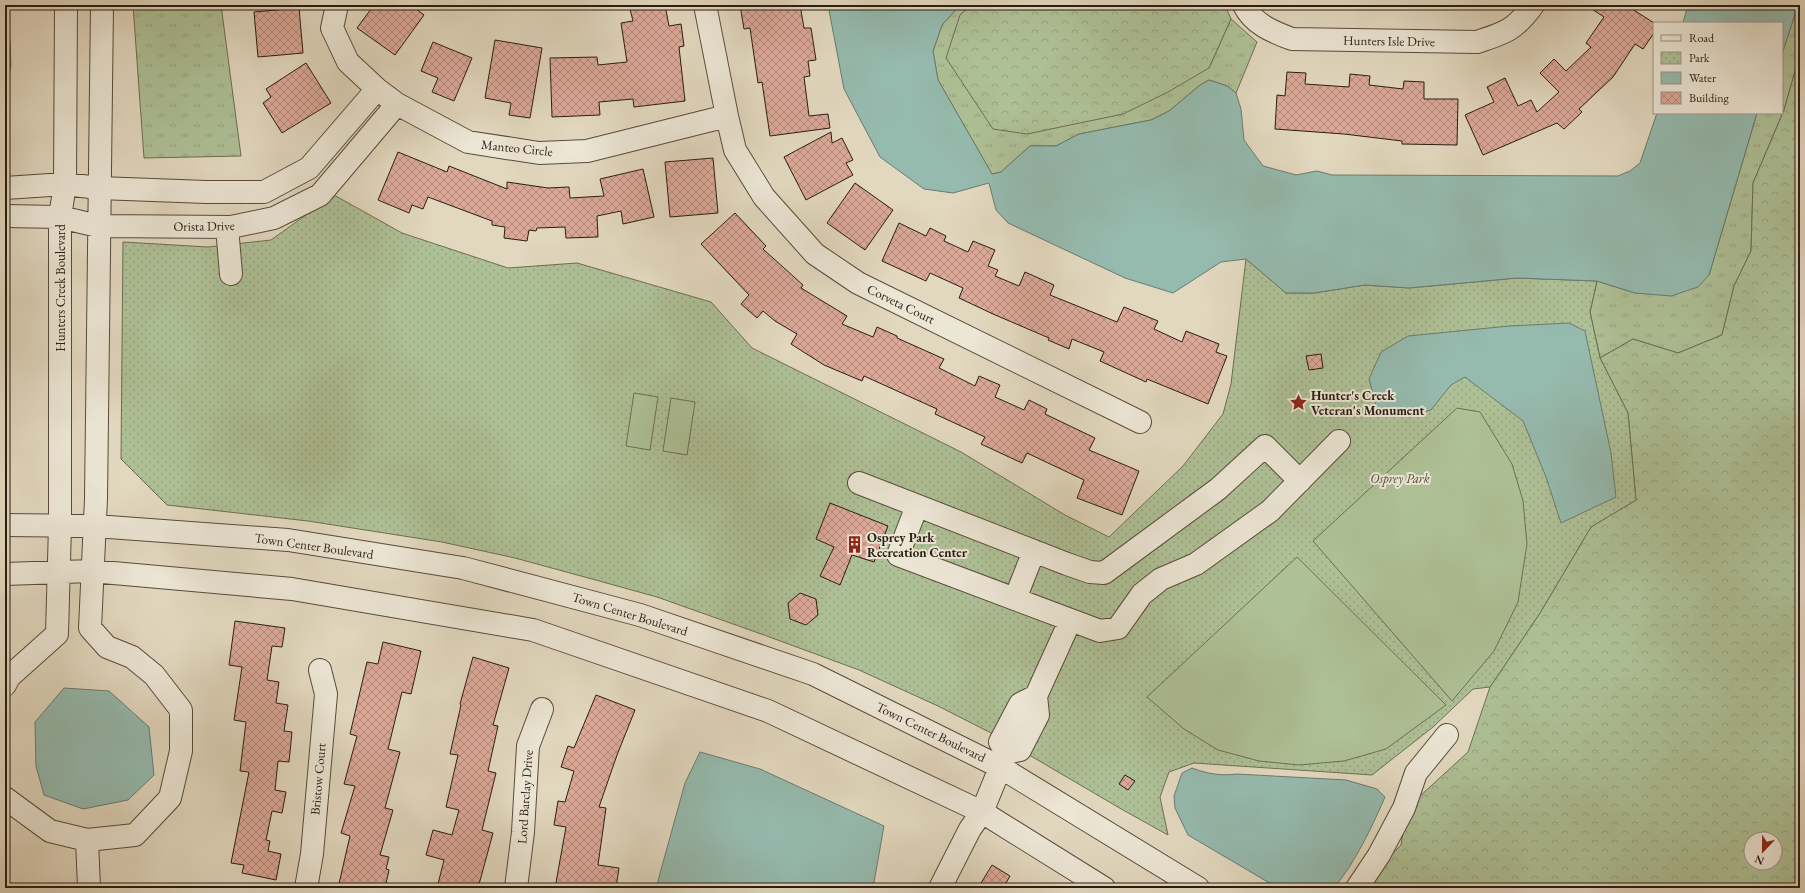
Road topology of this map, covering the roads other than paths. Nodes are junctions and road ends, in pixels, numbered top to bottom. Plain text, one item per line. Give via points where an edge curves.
1 (66, 5) edge
2 (102, 5) edge
3 (337, 5) edge
4 (705, 5) edge
5 (1244, 5) edge
6 (1533, 5) edge
7 (378, 89) junction
8 (397, 104) junction
9 (727, 116) junction
10 (64, 184) junction
11 (5, 188) edge
12 (99, 188) junction
13 (5, 216) edge
14 (60, 218) junction
15 (98, 226) junction
16 (228, 227) junction
17 (231, 274) dead end
18 (1140, 422) dead end
19 (1339, 441) dead end
20 (1300, 481) junction
21 (860, 483) dead end
22 (917, 506) junction
23 (5, 525) edge
24 (60, 525) junction
25 (95, 526) junction
26 (1034, 551) junction
27 (91, 571) junction
28 (59, 572) junction
29 (5, 574) edge
30 (1015, 600) junction
31 (1070, 620) junction
32 (320, 670) dead end
33 (5, 685) edge
34 (542, 709) dead end
35 (1447, 735) dead end
36 (1003, 760) junction
37 (5, 798) edge
38 (982, 812) junction
39 (87, 840) junction
40 (89, 888) edge
41 (306, 888) edge
42 (516, 888) edge
43 (940, 888) edge
44 (1104, 888) edge
45 (1198, 888) edge
46 (1357, 888) edge

1 - 10 street, Hunters Creek Boulevard
2 - 12 street
3 - 7 street, Manteo Circle via 332,28 338,42 348,62
4 - 9 street
5 - 6 street, Hunters Isle Drive via 1248,14 1269,30 1292,39 1477,42 1504,33 1523,18
7 - 8 street, Manteo Circle
7 - 12 street via 309,168 264,192
8 - 9 street, Manteo Circle via 468,142 539,152 587,151
8 - 16 street, Orista Drive via 320,195 274,218
9 - 18 street, Corveta Court via 735,150 764,196 815,254 858,283
10 - 11 street
10 - 12 street
10 - 14 street, Hunters Creek Boulevard
12 - 15 street
13 - 14 street, Orista Drive
14 - 15 street, Orista Drive
14 - 24 street, Hunters Creek Boulevard
15 - 16 street, Orista Drive
15 - 25 street
16 - 17 street
19 - 20 street
20 - 26 street via 1265,446 1218,489 1104,573 1090,572
20 - 31 street via 1270,511 1242,533 1196,564 1161,579 1142,594 1118,628 1100,631
21 - 22 street
22 - 26 street
22 - 30 street via 898,555
23 - 24 street, Town Center Boulevard
24 - 25 street, Town Center Boulevard
24 - 28 street, Hunters Creek Boulevard
25 - 27 street
25 - 36 street, Town Center Boulevard via 288,540 463,568 640,615 813,674
26 - 30 street
27 - 28 street
27 - 38 street via 292,589 533,630 768,711
27 - 39 street via 90,628 106,647 132,657 154,675 181,710 181,751 170,798 135,835
28 - 29 street
28 - 33 street, Hunters Creek Boulevard via 57,634 9,677
30 - 31 street
31 - 36 street via 1036,696 1038,715 1020,750
32 - 41 street, Bristow Court via 326,694 312,854
34 - 42 street, Lord Barclay Drive via 528,746 523,832
35 - 46 street via 1416,773 1404,808 1379,855
36 - 38 street
36 - 45 street, Town Center Boulevard
37 - 39 street via 50,831
38 - 43 street via 970,829
38 - 44 street
39 - 40 street

